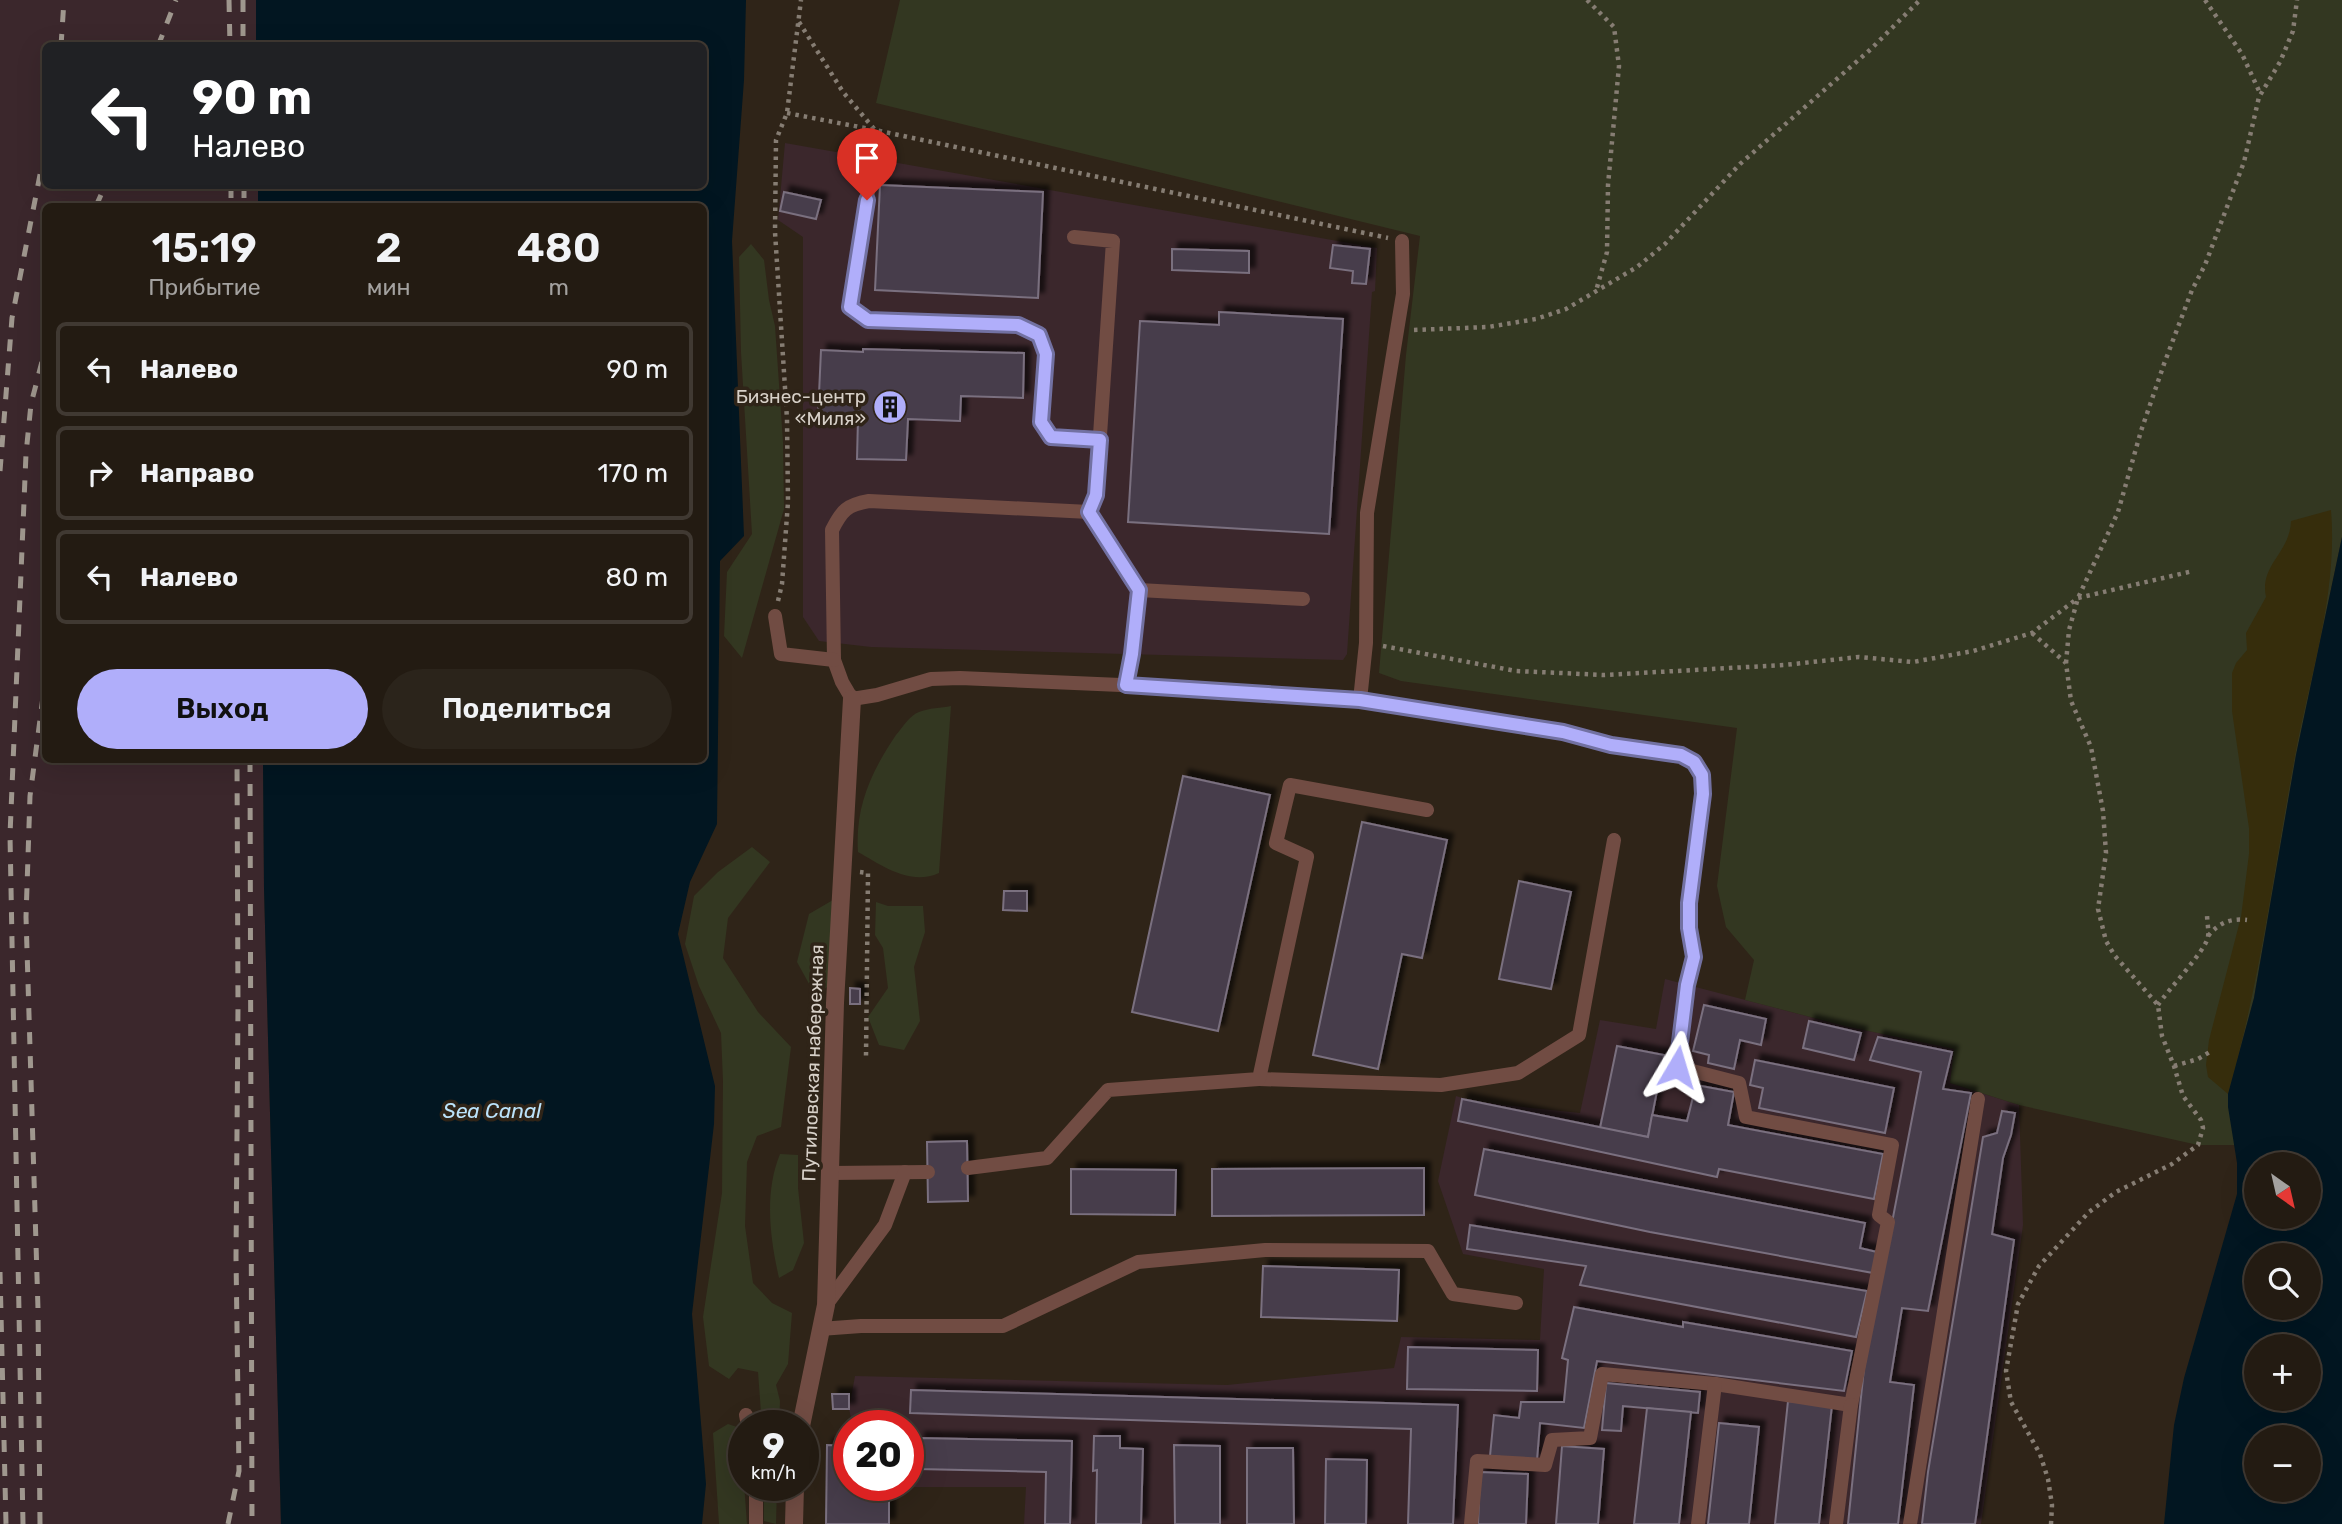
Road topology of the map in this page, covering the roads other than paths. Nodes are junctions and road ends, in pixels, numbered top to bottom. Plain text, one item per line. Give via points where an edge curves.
1 (871, 173) dead end
2 (1074, 237) dead end
3 (1402, 240) road end
4 (1100, 440) junction
5 (1089, 512) junction
6 (1139, 590) junction
7 (1303, 599) dead end
8 (775, 616) road end
9 (834, 660) junction
10 (1126, 685) junction
11 (852, 699) junction
12 (1360, 700) junction
13 (1427, 810) dead end
14 (1614, 839) dead end
15 (1259, 1079) junction
16 (1978, 1099) dead end
17 (968, 1168) dead end
18 (905, 1172) junction
19 (928, 1172) dead end
20 (831, 1173) junction
21 (1516, 1303) dead end
22 (826, 1305) junction
23 (820, 1329) junction
24 (1715, 1384) junction
25 (1851, 1405) junction
26 (804, 1410) edge
27 (756, 1501) edge
28 (795, 1501) edge
29 (756, 1524) edge
30 (794, 1524) edge
31 (1471, 1524) edge
32 (1698, 1524) edge
33 (1836, 1524) edge
34 (1910, 1524) edge

1 - 4 lane via 850,307 868,320 1018,325 1039,335 1046,354 1041,422 1051,437
2 - 4 lane via 1113,241
3 - 12 lane via 1403,294 1367,513 1366,643
4 - 5 lane via 1096,495
5 - 6 lane
5 - 9 lane via 869,501 851,504 832,530
6 - 7 lane
6 - 10 lane
8 - 9 lane via 781,654
9 - 11 lane
10 - 11 lane via 950,678
10 - 12 lane
11 - 20 street, Путиловская набережная via 835,1003
12 - 25 lane via 1563,732 1611,745 1681,755 1694,762 1702,775 1703,794 1689,903 1694,957 1677,1067 1739,1083 1746,1116 1892,1145 1879,1214 1888,1223
13 - 15 lane via 1290,785 1276,843 1307,857
14 - 15 lane via 1580,1035 1518,1073 1441,1085
15 - 17 lane via 1108,1090 1047,1158
16 - 34 lane
18 - 19 lane
18 - 20 lane
18 - 22 lane via 885,1225
20 - 22 street, Путиловская набережная
21 - 23 lane via 1452,1294 1428,1251 1265,1250 1138,1262 1003,1326
22 - 23 street, Путиловская набережная
23 - 26 street, Путиловская набережная
24 - 25 lane
24 - 31 lane via 1602,1374 1590,1438 1552,1440 1545,1465 1477,1461
24 - 32 lane
25 - 33 lane
27 - 29 lane
28 - 30 street

